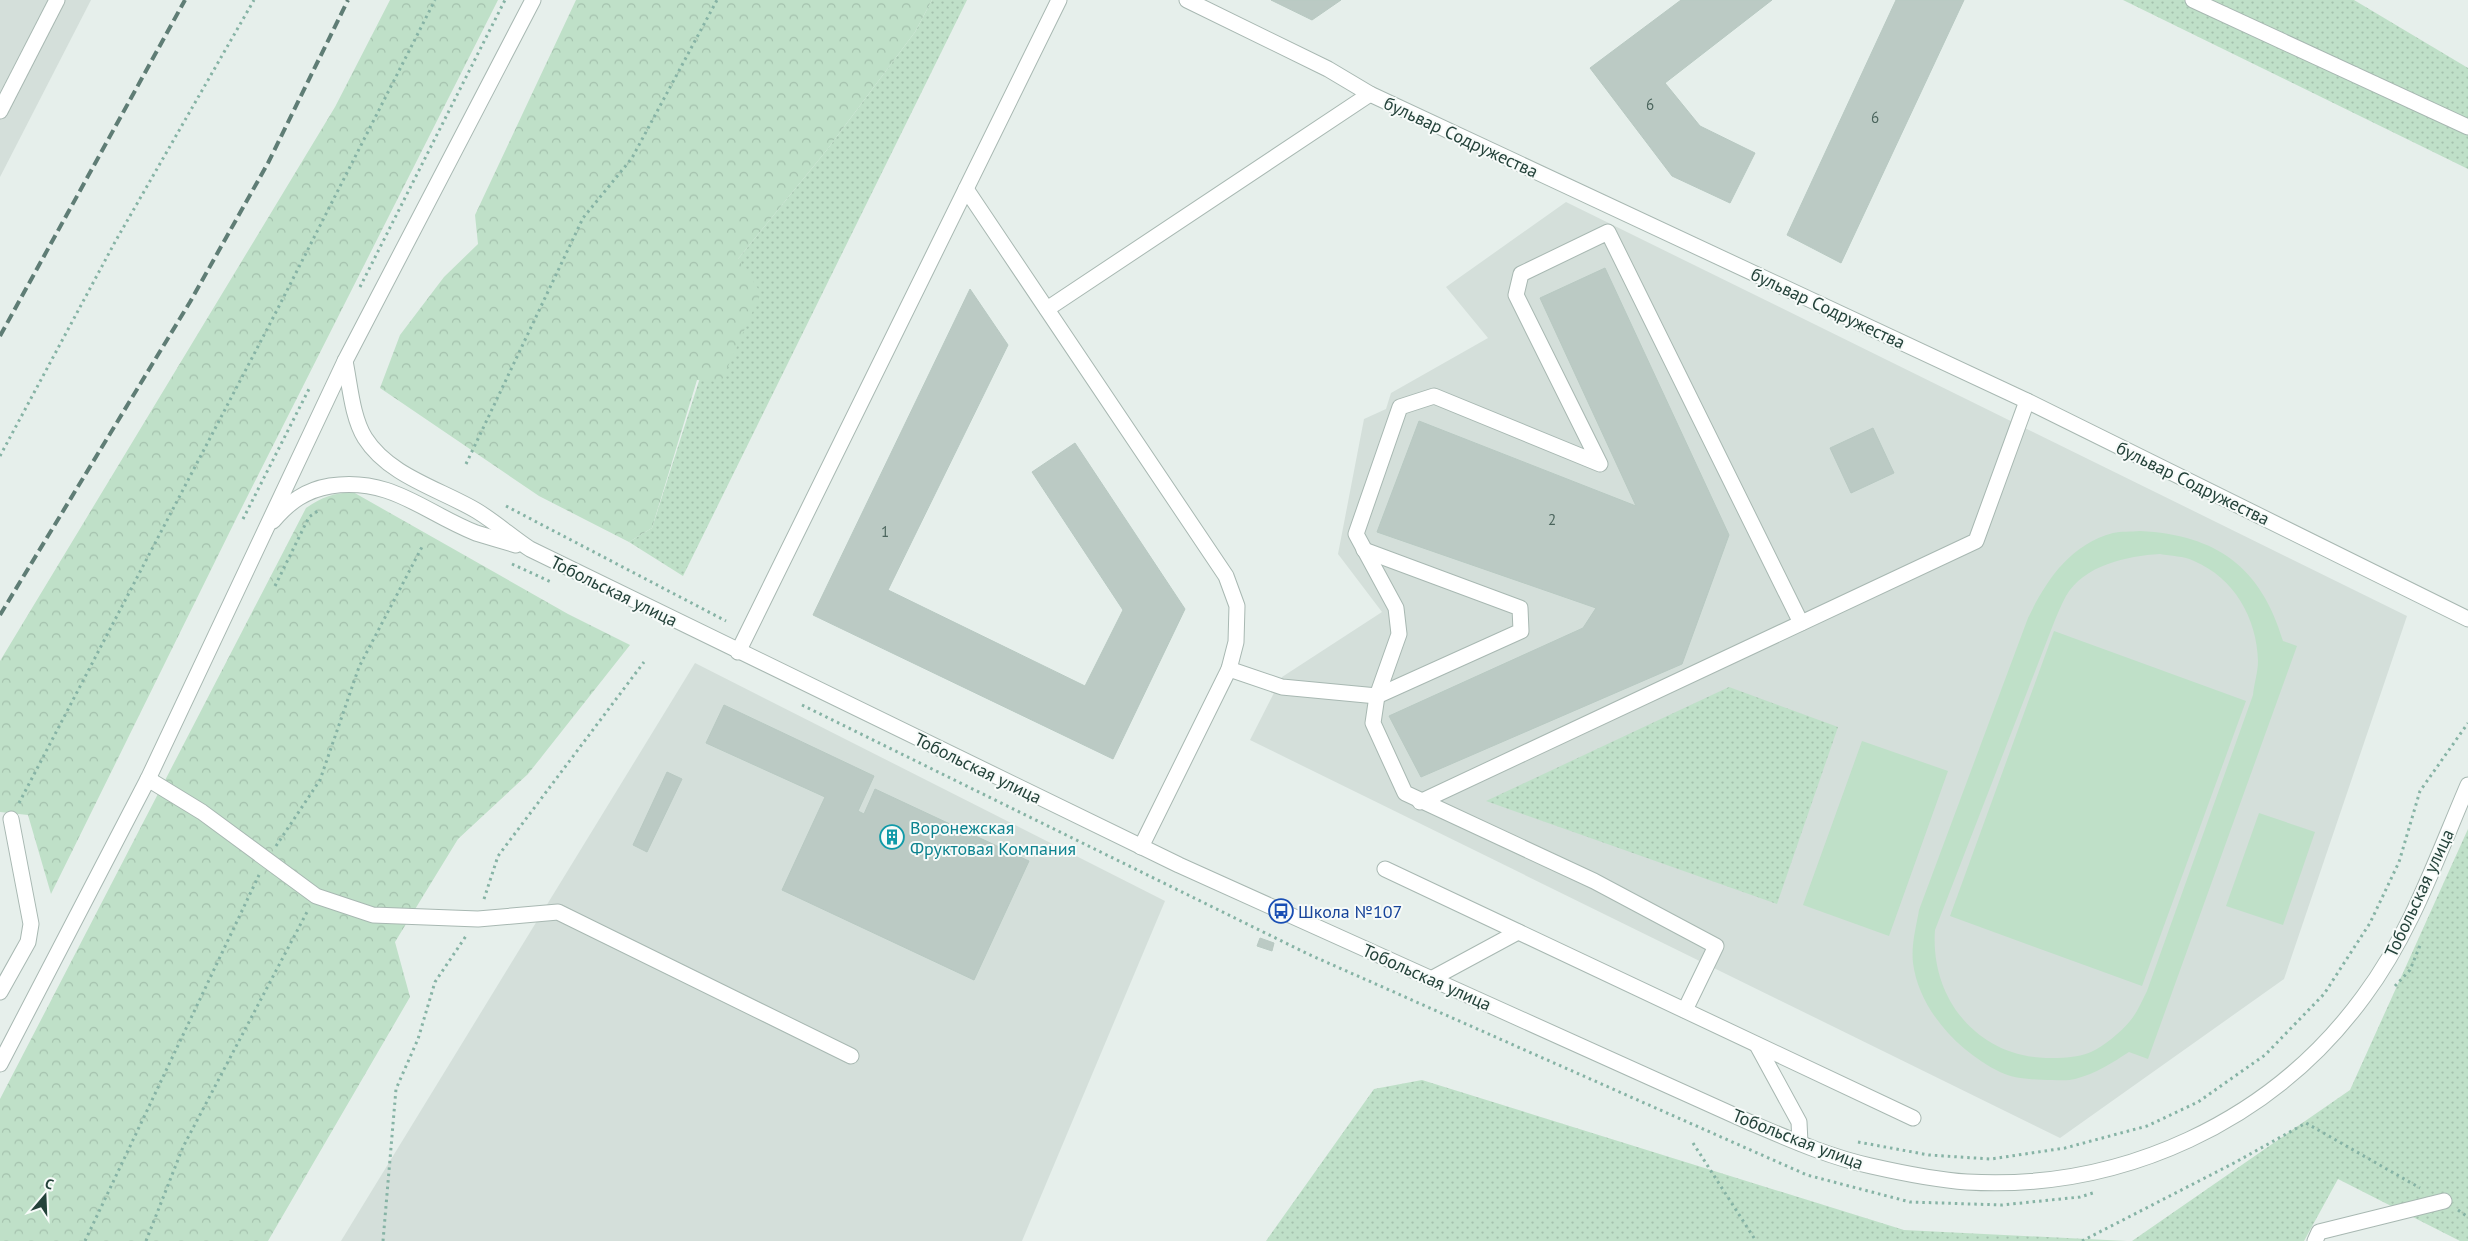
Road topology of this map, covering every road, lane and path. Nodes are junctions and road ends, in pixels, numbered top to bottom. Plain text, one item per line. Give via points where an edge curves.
1 (57, 0) edge
2 (254, 0) edge
3 (435, 0) edge
4 (505, 0) edge
5 (533, 0) edge
6 (717, 0) edge
7 (1059, 0) edge
8 (2193, 0) edge
9 (1192, 1) edge
10 (1370, 94) junction
11 (0, 111) edge
12 (2468, 127) edge
13 (966, 189) junction
14 (359, 290) dead end
15 (1046, 309) junction
16 (344, 361) junction
17 (314, 378) dead end
18 (2027, 401) junction
19 (0, 456) edge
20 (466, 464) dead end
21 (504, 505) dead end
22 (323, 508) dead end
23 (243, 519) dead end
24 (264, 531) junction
25 (423, 545) dead end
26 (530, 549) junction
27 (1364, 550) junction
28 (505, 560) dead end
29 (275, 586) dead end
30 (559, 586) dead end
31 (2468, 619) edge
32 (1801, 623) junction
33 (747, 632) junction
34 (738, 652) junction
35 (644, 662) dead end
36 (1229, 669) junction
37 (1376, 696) junction
38 (798, 703) dead end
39 (2468, 723) edge
40 (148, 779) junction
41 (2468, 785) edge
42 (1420, 802) junction
43 (11, 819) joint
44 (1141, 846) junction
45 (265, 861) junction
46 (1385, 869) dead end
47 (316, 896) junction
48 (478, 919) junction
49 (1518, 932) junction
50 (2424, 935) dead end
51 (1431, 979) junction
52 (2391, 991) dead end
53 (0, 992) edge
54 (1685, 1010) junction
55 (1757, 1045) junction
56 (2, 1055) edge
57 (852, 1056) dead end
58 (1913, 1118) dead end
59 (1852, 1141) dead end
60 (1693, 1143) dead end
61 (1800, 1143) junction
62 (2097, 1192) dead end
63 (2444, 1201) junction
64 (2468, 1217) edge
65 (85, 1241) edge
66 (146, 1241) edge
67 (383, 1241) edge
68 (1756, 1241) edge
69 (2082, 1241) edge
70 (2315, 1241) edge

1 - 11 street
2 - 19 path via 115,242
3 - 43 path via 276,314
4 - 14 path
5 - 16 street
6 - 20 path via 632,158 583,218
7 - 13 street
8 - 12 street
9 - 10 street, бульвар Содружества via 1328,69
10 - 15 street
10 - 18 street, бульвар Содружества
13 - 15 street
13 - 33 street
15 - 36 street via 1226,576 1237,606 1236,642
16 - 24 street
16 - 26 street, Тобольская улица via 357,418 365,438 378,454 411,477 477,511
17 - 23 path
18 - 31 street, бульвар Содружества
18 - 32 street via 1976,541
21 - 33 path
22 - 29 path via 309,517
24 - 26 street via 306,492 345,484 363,484 391,491 476,532
24 - 40 street
25 - 45 path via 359,667 320,780
26 - 34 street, Тобольская улица
27 - 32 street via 1356,534 1400,407 1434,396 1600,464 1516,295 1521,274 1608,232
27 - 37 street via 1396,608 1399,634
27 - 37 street via 1520,608 1521,631
28 - 30 path
32 - 42 street
33 - 34 street
34 - 44 street, Тобольская улица
35 - 48 path via 498,856
36 - 37 street via 1282,687
36 - 44 street
37 - 42 street via 1373,723 1405,793
38 - 62 path via 1308,954 1807,1174 1910,1202 2002,1205 2080,1197
39 - 59 path via 2420,791 2399,862 2370,923 2324,994 2265,1055 2198,1102 2147,1126 2065,1148 1991,1159 1929,1155
40 - 45 street via 202,812
40 - 56 street
41 - 61 street, Тобольская улица via 2408,926 2364,996 2312,1057 2275,1089 2208,1132 2138,1160 2100,1171 2007,1182 1966,1182 1878,1168
42 - 54 street via 1594,881 1716,946
43 - 53 street via 31,924 28,942
44 - 51 street, Тобольская улица
45 - 47 street
45 - 65 path
46 - 49 street
47 - 48 street via 373,914
47 - 66 path via 183,1147
48 - 57 street via 558,912
48 - 67 path via 435,982 418,1039 396,1089
49 - 51 street
49 - 54 street
50 - 52 path via 2410,970
51 - 61 street, Тобольская улица
54 - 55 street
55 - 58 street
55 - 61 street via 1799,1122
60 - 68 path
63 - 64 path
63 - 69 path via 2306,1123
63 - 70 street via 2319,1232

